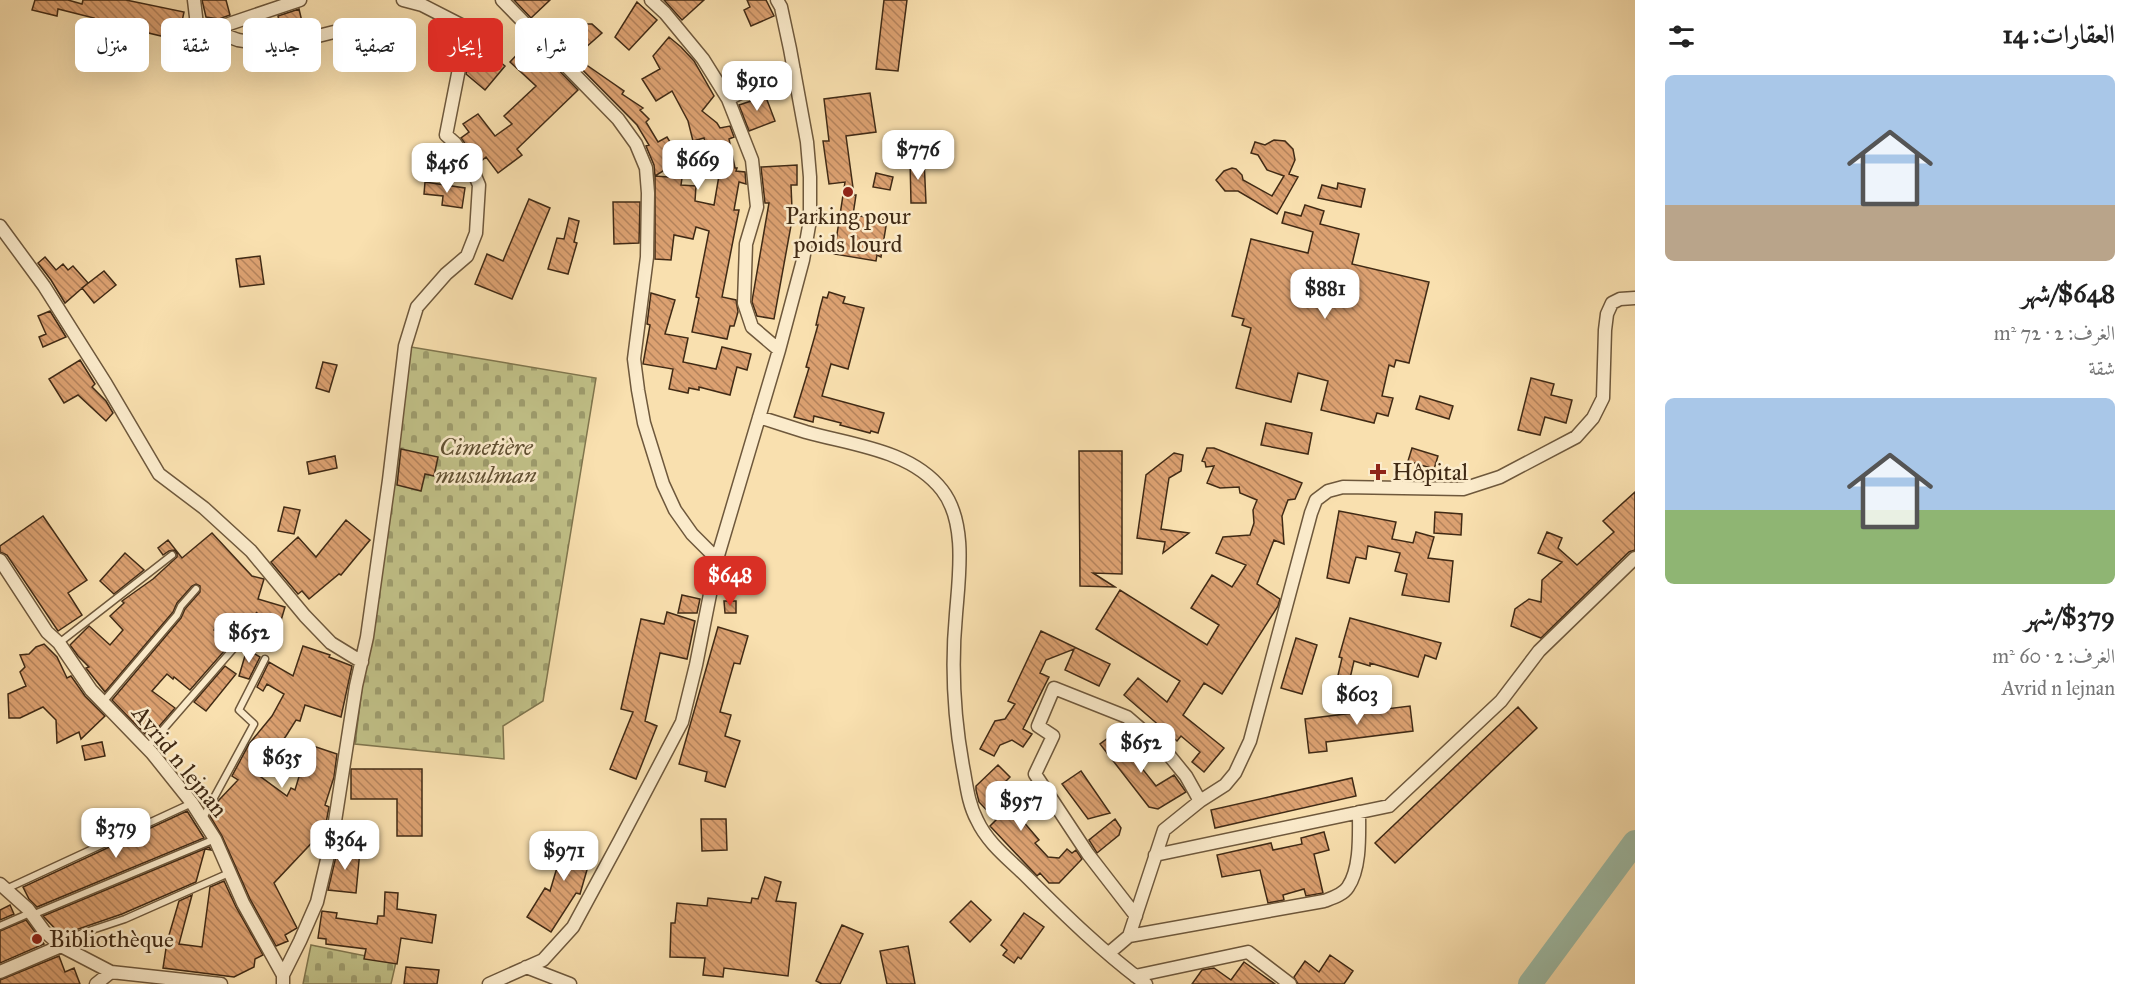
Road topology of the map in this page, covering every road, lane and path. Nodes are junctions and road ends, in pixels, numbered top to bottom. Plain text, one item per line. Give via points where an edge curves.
1 (194, 0) edge
2 (300, 0) edge
3 (403, 0) edge
4 (502, 0) edge
5 (651, 0) edge
6 (777, 0) edge
7 (196, 18) edge
8 (231, 23) edge
9 (333, 32) edge
10 (231, 37) edge
11 (794, 70) junction
12 (728, 99) junction
13 (0, 226) edge
14 (1635, 298) edge
15 (779, 350) junction
16 (759, 417) junction
17 (172, 555) dead end
18 (1635, 558) edge
19 (717, 559) junction
20 (0, 560) edge
21 (196, 589) dead end
22 (247, 633) dead end
23 (59, 643) junction
24 (265, 659) dead end
25 (362, 662) junction
26 (102, 702) junction
27 (147, 748) junction
28 (1200, 801) junction
29 (192, 803) junction
30 (1359, 812) junction
31 (202, 818) junction
32 (215, 838) junction
33 (1155, 855) junction
34 (229, 873) junction
35 (2, 887) edge
36 (32, 914) junction
37 (1136, 916) junction
38 (0, 926) edge
39 (1129, 936) junction
40 (61, 946) junction
41 (1109, 953) junction
42 (526, 967) junction
43 (0, 972) edge
44 (111, 972) junction
45 (1135, 976) junction
46 (283, 979) edge
47 (96, 984) edge
48 (221, 984) edge
49 (489, 984) edge
50 (570, 984) edge
51 (1146, 984) edge
52 (1290, 984) edge

1 - 7 street
2 - 8 street
3 - 25 street via 422,4 467,28 446,135 470,164 479,185 476,233 467,256 417,307 405,346
4 - 19 street via 618,119 636,144 646,168 646,257 634,359 638,390 644,423 675,510
5 - 12 street via 703,59
6 - 11 street
9 - 10 street via 268,45
11 - 12 street
11 - 15 street via 807,142 810,220
12 - 15 street via 752,160 756,187 757,207 746,244 744,303 752,327
13 - 25 street via 44,286 159,474 251,551 331,643
14 - 28 street via 1612,303 1607,314 1603,398 1593,418 1576,437 1500,477 1463,489 1343,487 1316,500 1250,741 1226,785
15 - 16 street
16 - 19 street
16 - 41 street via 870,448 924,473 942,490 954,512 959,551 954,642 957,738 977,822 988,839
17 - 23 lane
18 - 30 street via 1539,651 1501,701 1389,806
19 - 42 street via 682,722 573,927 543,960
20 - 23 street, Avrid n lejnan via 47,632
21 - 26 lane
22 - 27 lane
23 - 26 street, Avrid n lejnan
24 - 31 lane via 239,710 254,724
25 - 46 street via 325,869 316,902
26 - 27 street, Avrid n lejnan
27 - 29 street, Avrid n lejnan
28 - 33 street via 1164,830
28 - 37 street via 1164,749 1127,717 1054,688 1038,726 1053,735 1035,774 1088,854
29 - 31 street, Avrid n lejnan
29 - 35 lane
30 - 33 street
30 - 39 street via 1359,856 1348,887 1338,896
31 - 32 street, Avrid n lejnan
32 - 34 street, Avrid n lejnan
32 - 36 lane
33 - 37 street
34 - 40 lane via 125,919 65,939
34 - 46 street, Avrid n lejnan
35 - 36 street
36 - 38 lane
36 - 40 street
37 - 39 street
39 - 41 street
40 - 43 street
40 - 44 street
41 - 45 street
42 - 49 street
42 - 50 street
44 - 47 street
44 - 48 street
45 - 51 street
45 - 52 street via 1248,952

